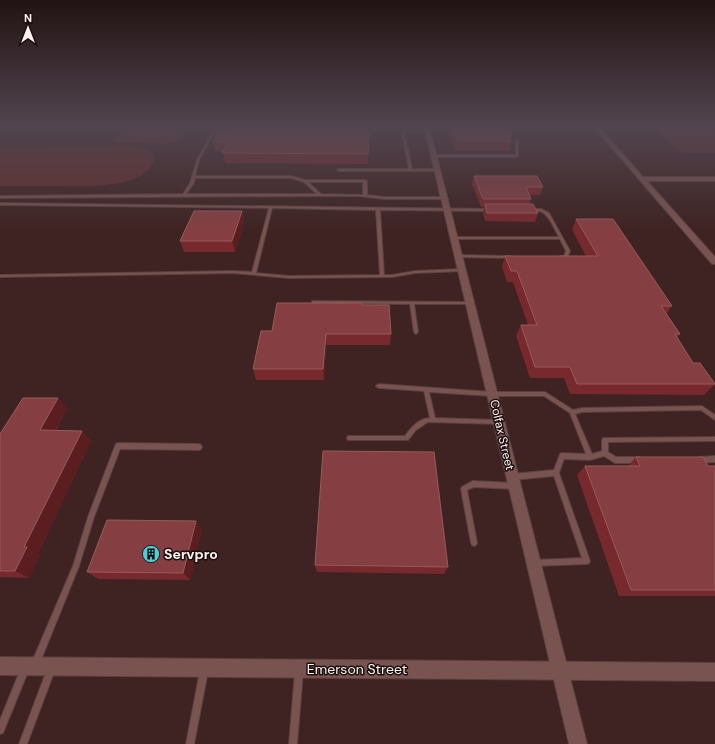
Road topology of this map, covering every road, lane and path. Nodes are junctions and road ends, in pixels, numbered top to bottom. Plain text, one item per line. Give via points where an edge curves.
1 (198, 161) edge
2 (409, 161) edge
3 (435, 161) edge
4 (626, 161) edge
5 (339, 170) dead end
6 (411, 170) junction
7 (437, 170) junction
8 (193, 177) junction
9 (642, 179) junction
10 (715, 179) edge
11 (305, 180) junction
12 (184, 194) junction
13 (320, 195) junction
14 (365, 196) junction
15 (0, 197) edge
16 (444, 198) junction
17 (0, 204) edge
18 (271, 207) junction
19 (378, 209) junction
20 (447, 210) junction
21 (494, 210) edge
22 (525, 210) edge
23 (454, 238) junction
24 (561, 238) junction
25 (458, 256) junction
26 (512, 256) edge
27 (559, 257) edge
28 (715, 262) edge
29 (462, 270) junction
30 (254, 274) junction
31 (0, 276) edge
32 (382, 276) junction
33 (314, 302) edge
34 (412, 303) junction
35 (470, 303) junction
36 (416, 332) dead end
37 (379, 386) dead end
38 (426, 389) junction
39 (492, 394) junction
40 (572, 412) junction
41 (715, 418) edge
42 (433, 420) junction
43 (499, 422) junction
44 (350, 438) dead end
45 (715, 439) edge
46 (199, 447) dead end
47 (605, 453) junction
48 (590, 457) junction
49 (646, 460) edge
50 (692, 460) edge
51 (715, 460) edge
52 (556, 473) junction
53 (513, 482) junction
54 (474, 543) dead end
55 (533, 563) junction
56 (0, 666) edge
57 (30, 667) junction
58 (53, 667) junction
59 (204, 668) junction
60 (299, 669) junction
61 (560, 671) junction
62 (715, 672) edge
63 (0, 730) edge
64 (23, 744) edge
65 (190, 744) edge
66 (293, 744) edge
67 (578, 744) edge

1 - 8 lane
2 - 6 lane
3 - 7 street, Colfax Street
4 - 9 street
5 - 6 lane
6 - 7 lane
7 - 16 street, Colfax Street
8 - 11 lane via 291,177
8 - 12 lane
9 - 10 street
9 - 28 street
11 - 13 lane
11 - 14 lane via 365,181
12 - 13 lane
12 - 15 lane via 151,197
13 - 14 lane
14 - 16 lane
16 - 20 street, Colfax Street
17 - 18 lane
18 - 19 lane
18 - 30 lane
19 - 20 lane
19 - 32 lane
20 - 21 lane
20 - 23 street, Colfax Street
22 - 24 lane via 541,210 548,214
23 - 24 lane
23 - 25 street, Colfax Street
24 - 27 lane via 568,251 566,257
25 - 26 lane
25 - 29 street, Colfax Street
29 - 32 lane
29 - 35 street, Colfax Street
30 - 31 lane via 233,272
30 - 32 lane via 289,277
33 - 34 lane
34 - 35 lane
34 - 36 lane
35 - 39 street, Colfax Street
37 - 38 lane
38 - 39 lane
38 - 42 lane
39 - 40 lane via 545,394
39 - 43 street, Colfax Street
40 - 41 lane via 702,408
40 - 48 lane
42 - 43 lane
42 - 44 lane via 427,420 414,428 406,438
43 - 53 street, Colfax Street
45 - 47 lane via 605,440
46 - 57 lane via 118,446 90,517 76,566
47 - 48 lane
47 - 49 lane via 615,460
48 - 52 lane via 562,456
50 - 51 lane
52 - 53 lane
52 - 55 lane via 588,561
53 - 54 lane via 473,484 464,489
53 - 55 street, Colfax Street
55 - 61 street, Colfax Street
56 - 57 street, Emerson Street
57 - 58 street, Emerson Street
57 - 63 lane
58 - 59 street, Emerson Street
58 - 64 lane
59 - 60 street, Emerson Street
59 - 65 lane
60 - 61 street, Emerson Street
60 - 66 lane
61 - 62 street, Emerson Street
61 - 67 street, Colfax Street

